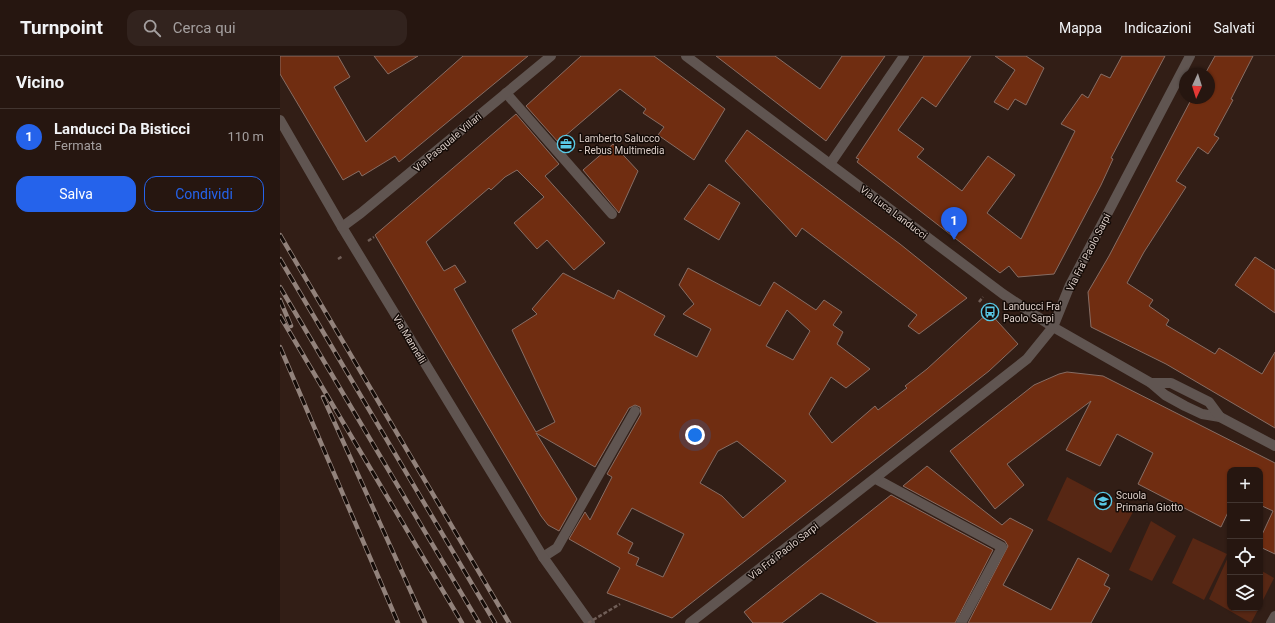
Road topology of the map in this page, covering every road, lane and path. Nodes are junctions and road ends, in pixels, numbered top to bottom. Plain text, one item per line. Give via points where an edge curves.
1 (551, 56) edge
2 (686, 56) edge
3 (904, 56) edge
4 (1190, 56) edge
5 (506, 93) junction
6 (280, 120) edge
7 (830, 164) junction
8 (612, 214) dead end
9 (342, 227) junction
10 (1053, 327) junction
11 (1151, 383) junction
12 (635, 411) dead end
13 (1220, 417) junction
14 (1275, 446) edge
15 (876, 479) junction
16 (543, 557) junction
17 (620, 604) dead end
18 (1275, 616) edge
19 (589, 623) edge
20 (690, 623) edge
21 (962, 623) edge
22 (1271, 623) edge

1 - 5 street, Via Pasquale Villari
2 - 7 street, Via Luca Landucci
3 - 7 street
4 - 10 street, Via Fra' Paolo Sarpi via 1070,285
5 - 8 street
5 - 9 street, Via Pasquale Villari
6 - 9 street, Via Mannelli
7 - 10 street, Via Luca Landucci via 991,285
9 - 16 street, Via Mannelli
10 - 11 street, Via Luca Landucci
10 - 15 street, Via Fra' Paolo Sarpi via 1027,359
11 - 13 street, Via Luca Landucci via 1165,394 1202,414
11 - 13 street, Via Luca Landucci via 1171,383 1192,393 1209,402
12 - 16 street via 557,548
13 - 14 street, Via Luca Landucci
15 - 20 street, Via Fra' Paolo Sarpi
15 - 21 street via 1002,547
16 - 19 street, Via Mannelli
17 - 19 path, bridge
18 - 22 street

